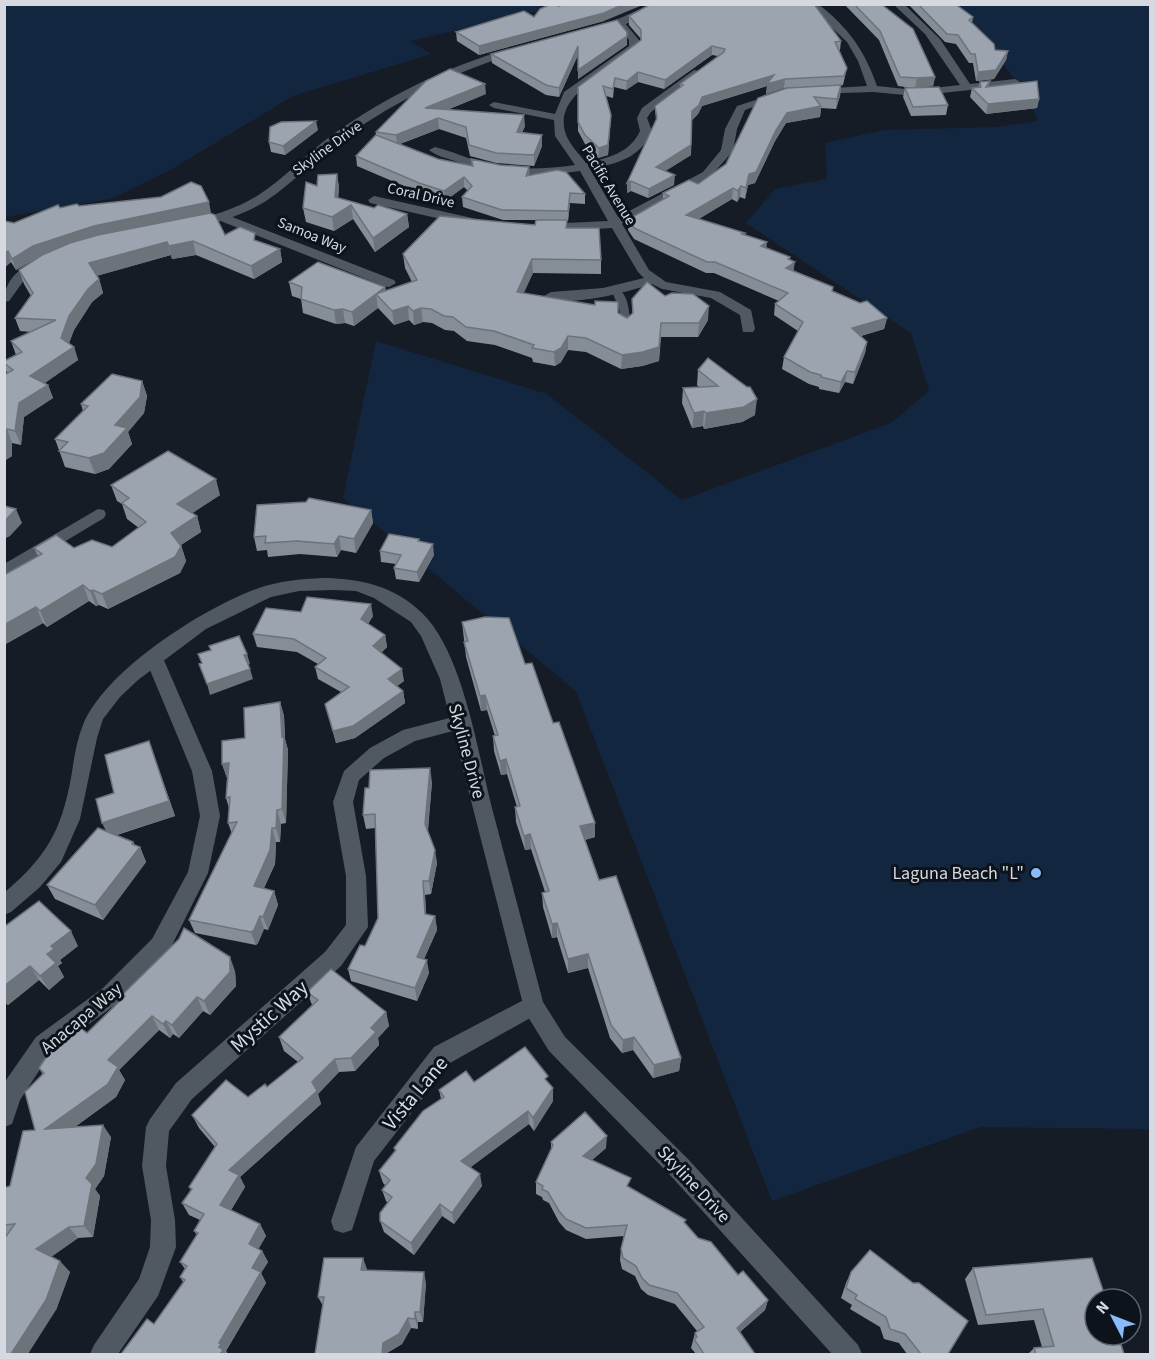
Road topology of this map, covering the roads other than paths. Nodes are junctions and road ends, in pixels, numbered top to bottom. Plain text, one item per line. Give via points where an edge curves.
1 (660, 4) edge
2 (811, 4) edge
3 (897, 4) edge
4 (620, 23) junction
5 (583, 34) edge
6 (527, 47) edge
7 (707, 66) edge
8 (1015, 82) edge
9 (967, 87) junction
10 (873, 89) junction
11 (806, 92) edge
12 (784, 93) edge
13 (494, 105) dead end
14 (559, 118) junction
15 (435, 150) dead end
16 (584, 169) junction
17 (374, 200) dead end
18 (222, 217) junction
19 (614, 224) junction
20 (482, 225) edge
21 (527, 227) edge
22 (177, 228) edge
23 (53, 257) edge
24 (653, 279) junction
25 (389, 283) dead end
26 (617, 291) junction
27 (551, 296) edge
28 (4, 298) edge
29 (625, 327) edge
30 (748, 329) dead end
31 (98, 514) dead end
32 (4, 572) edge
33 (154, 658) junction
34 (461, 722) junction
35 (4, 906) edge
36 (533, 1005) junction
37 (4, 1116) edge
38 (343, 1221) dead end
39 (103, 1354) edge
40 (849, 1354) edge

1 - 4 street
2 - 10 street via 853,41 863,56
3 - 9 street via 940,43
4 - 5 street
4 - 14 street via 634,40 634,47 568,94
6 - 18 street, Skyline Drive via 476,62 420,88 344,132 267,195
7 - 16 street via 646,110 642,142 614,160
8 - 9 street
9 - 10 street via 915,93
10 - 11 street
12 - 19 street via 741,108 731,129 727,151 707,174
13 - 14 street
14 - 16 street, Pacific Avenue via 561,136
15 - 16 street via 502,171
16 - 19 street, Pacific Avenue
17 - 20 street, Coral Drive
18 - 22 street, Skyline Drive
18 - 25 street, Samoa Way
19 - 21 street
19 - 24 street, Pacific Avenue via 644,272
23 - 28 street via 20,276
24 - 26 street
24 - 30 street via 662,285 715,295 746,314
26 - 27 street
26 - 29 lane via 625,312
31 - 32 street
33 - 34 street, Skyline Drive via 216,614 253,597 287,586 358,585 387,598 417,619 436,645
33 - 35 street, Skyline Drive via 116,689 98,711 65,832 48,864
33 - 37 street, Anacapa Way via 202,771 210,816 198,873 160,946 111,995 44,1044 9,1096
34 - 36 street, Skyline Drive
34 - 39 street, Mystic Way via 411,735 377,753 351,776 343,802 356,876 357,927 333,959 184,1091 158,1127 154,1166 163,1247 149,1287
36 - 38 street, Vista Lane via 442,1055 364,1155
36 - 40 street, Skyline Drive via 556,1044 679,1167

